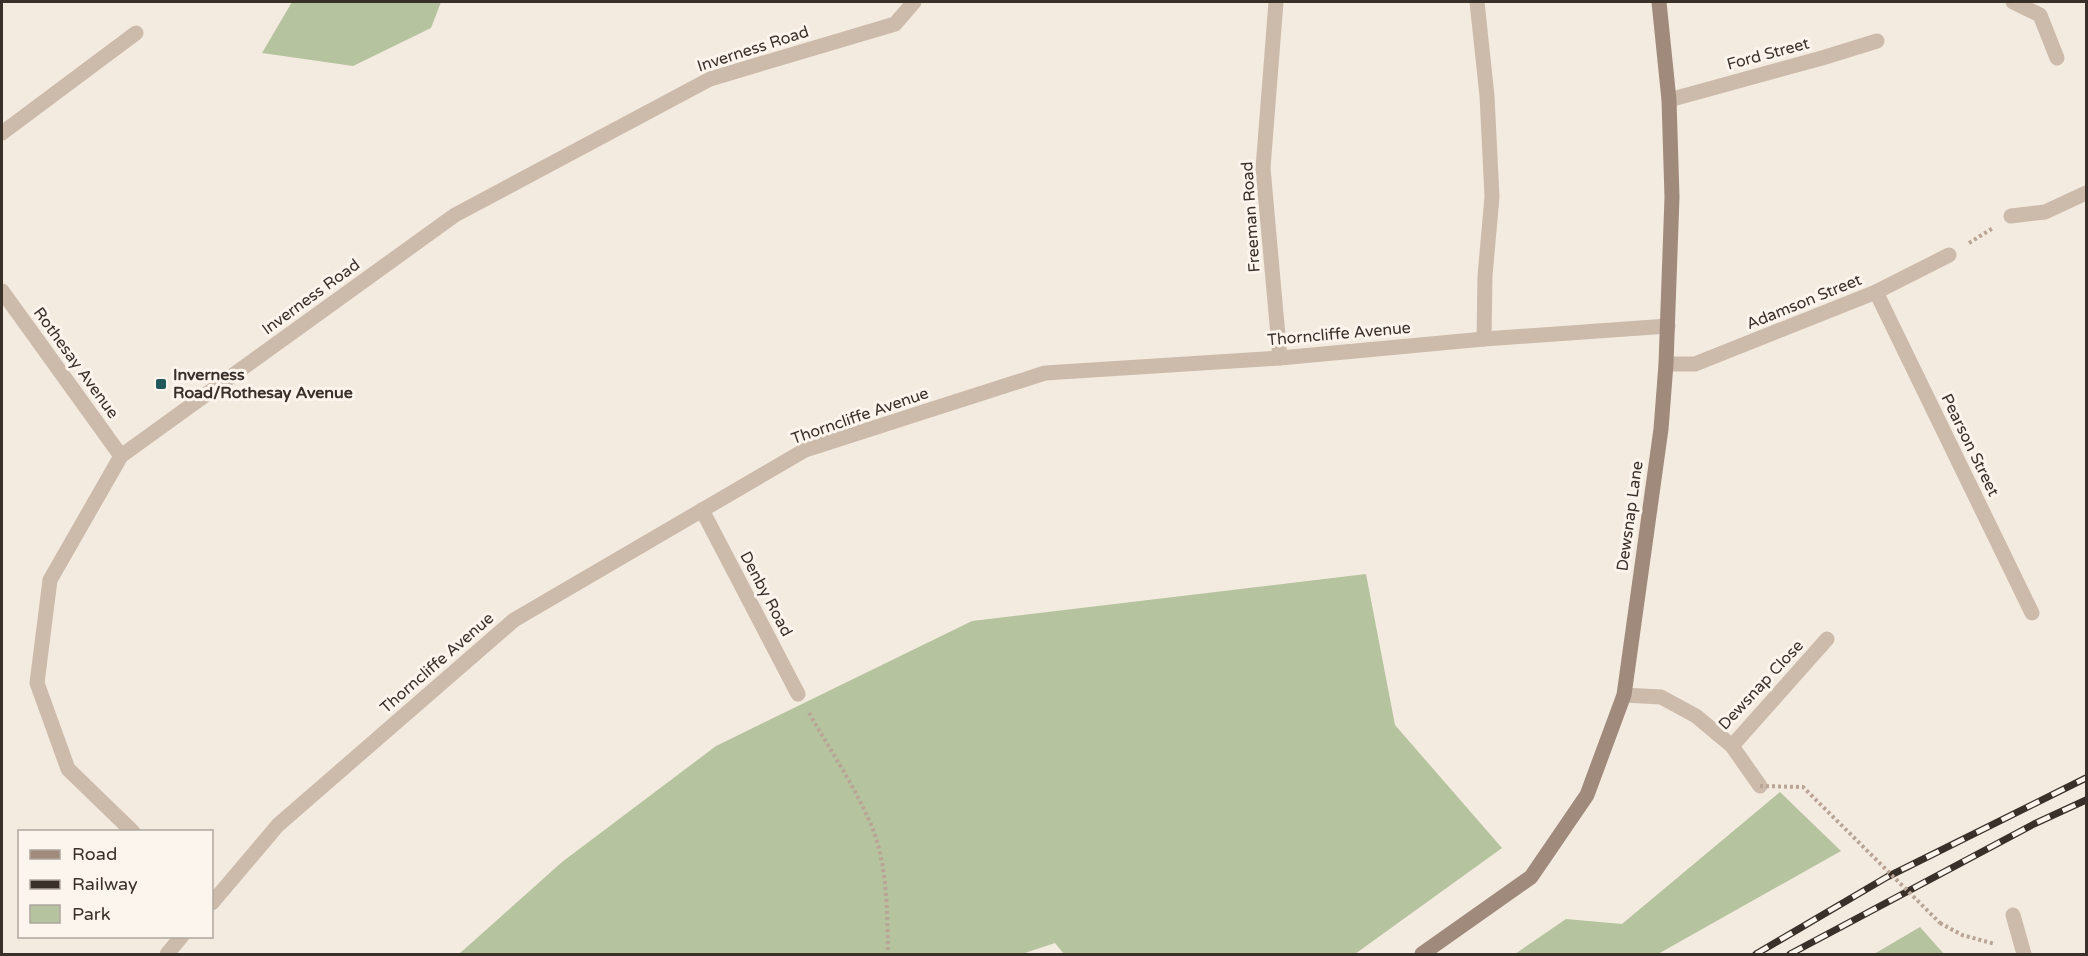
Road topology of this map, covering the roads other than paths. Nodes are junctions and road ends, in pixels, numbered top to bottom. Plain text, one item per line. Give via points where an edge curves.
1 (914, 2) edge
2 (1276, 2) edge
3 (1477, 2) edge
4 (1659, 2) edge
5 (2013, 2) edge
6 (2041, 8) edge
7 (136, 33) dead end
8 (1877, 41) dead end
9 (2057, 58) dead end
10 (1669, 100) junction
11 (2, 133) edge
12 (2086, 193) edge
13 (2011, 216) road end
14 (1949, 255) road end
15 (2, 291) edge
16 (1876, 292) junction
17 (1668, 326) junction
18 (1484, 339) junction
19 (1280, 358) junction
20 (1666, 364) junction
21 (121, 456) junction
22 (702, 510) junction
23 (2032, 613) dead end
24 (1827, 639) dead end
25 (798, 694) road end
26 (1624, 695) junction
27 (1732, 746) junction
28 (1760, 786) road end
29 (133, 830) edge
30 (213, 902) edge
31 (2013, 915) dead end
32 (180, 938) edge
33 (167, 954) edge
34 (1422, 954) edge
35 (2024, 954) edge

1 - 21 street, Inverness Road via 895,24 710,79 455,215
2 - 19 street, Freeman Road via 1263,168
3 - 18 street via 1492,197
4 - 10 street, Dewsnap Lane
5 - 6 street
6 - 9 street
7 - 11 street
8 - 10 street, Ford Street
10 - 17 street, Dewsnap Lane
12 - 13 street via 2045,212
14 - 16 street, Adamson Street
15 - 21 street, Rothesay Avenue
16 - 20 street, Adamson Street via 1695,364
16 - 23 street, Pearson Street
17 - 18 street, Thorncliffe Avenue
17 - 20 street, Dewsnap Lane
18 - 19 street, Thorncliffe Avenue
19 - 22 street, Thorncliffe Avenue via 1045,374 805,450
20 - 26 street, Dewsnap Lane
21 - 29 street, Inverness Road via 50,580 37,683 68,769
22 - 25 street, Denby Road
22 - 30 street, Thorncliffe Avenue via 514,620 279,825
24 - 27 street, Dewsnap Close
26 - 27 street, Dewsnap Close via 1661,697 1696,716
26 - 34 street, Dewsnap Lane via 1587,795 1531,877
27 - 28 street
31 - 35 street
32 - 33 street

